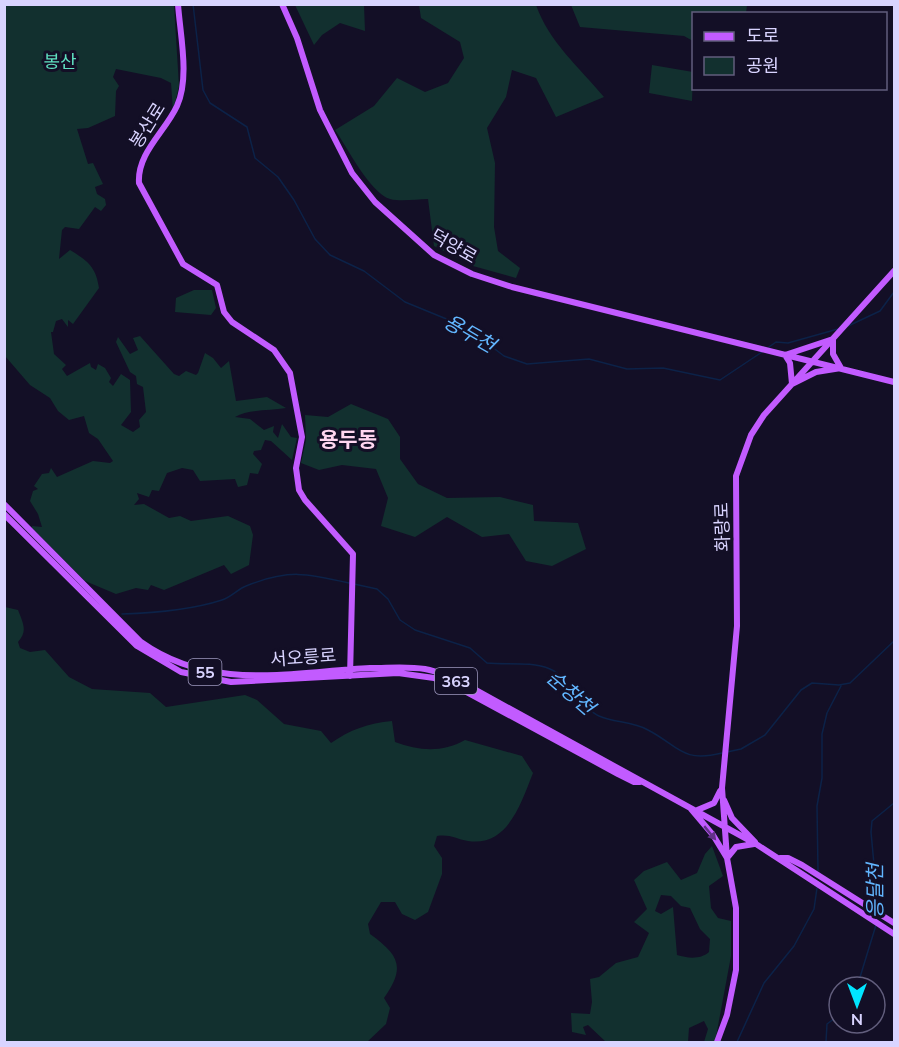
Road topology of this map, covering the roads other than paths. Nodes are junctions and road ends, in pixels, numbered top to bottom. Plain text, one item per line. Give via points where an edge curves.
1 (178, 4) edge
2 (282, 4) edge
3 (894, 271) edge
4 (834, 337) junction
5 (785, 355) junction
6 (813, 361) junction
7 (841, 368) junction
8 (894, 382) edge
9 (792, 384) junction
10 (4, 504) edge
11 (4, 514) edge
12 (350, 672) junction
13 (722, 788) junction
14 (693, 809) junction
15 (723, 825) junction
16 (756, 844) junction
17 (727, 858) junction
18 (821, 881) junction
19 (894, 923) edge
20 (894, 934) edge
21 (717, 1042) edge

1 - 12 main road, 봉산로 via 182,90 177,105 143,159 139,183 176,253 189,269 217,285 224,312 232,322 274,350 290,373 302,437 296,468 299,490 353,554
2 - 5 main road, 덕양로 via 320,110 352,173 375,202 434,255 472,274 512,287
3 - 4 main road, 화랑로
4 - 5 main road
4 - 6 main road, 화랑로
4 - 7 main road via 833,354
5 - 6 main road
5 - 9 main road
6 - 7 main road
6 - 9 main road, 화랑로
7 - 8 main road
7 - 9 main road via 816,372
9 - 13 main road, 화랑로 via 764,415 736,476 737,626
10 - 12 main road, 서오릉로 / 55 via 141,642 167,659 231,676
11 - 12 main road, 서오릉로 / 55 via 114,625 164,664 200,677 231,682
12 - 14 main road, 서오릉로 / 363 via 407,667 442,674
13 - 14 main road via 714,803
13 - 15 main road, 화랑로
13 - 16 main road via 732,818
14 - 15 main road, 서오릉로 / 363
14 -> 17 main road
15 - 16 main road, 서오릉로 / 363
15 - 17 main road, 화랑로
16 - 17 main road via 736,846
16 - 18 main road, 서오릉로 / 363 via 780,858 788,858
17 - 21 main road, 화랑로 via 736,908 736,970 727,1016
18 - 19 main road, 363
18 - 20 main road, 363

